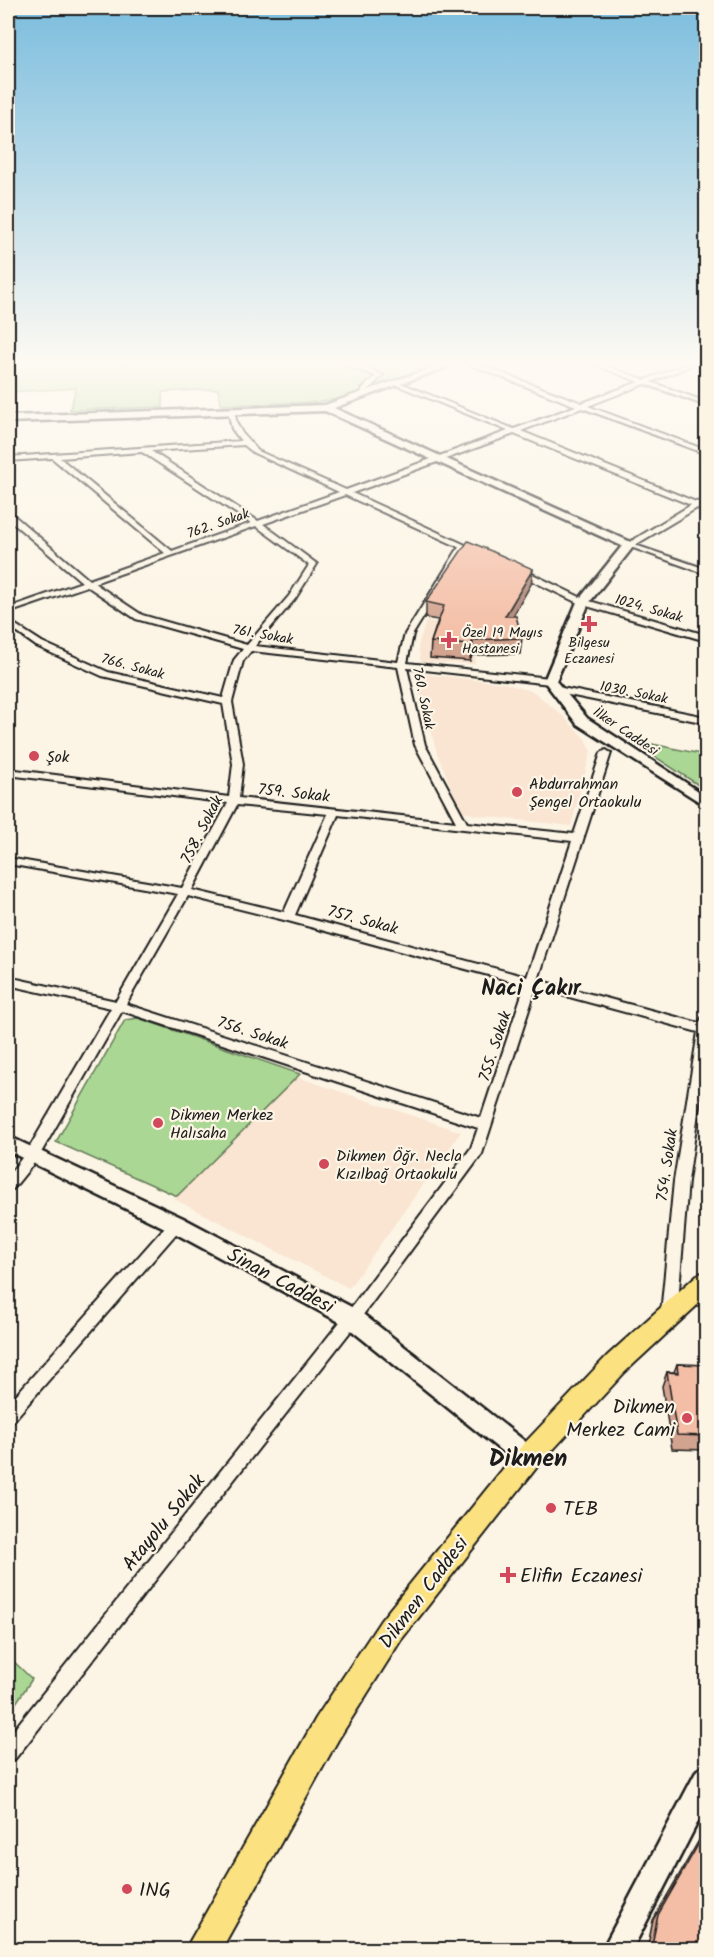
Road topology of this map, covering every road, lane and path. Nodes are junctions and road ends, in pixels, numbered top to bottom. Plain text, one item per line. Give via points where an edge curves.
1 (49, 455) edge
2 (53, 455) edge
3 (152, 455) edge
4 (263, 455) edge
5 (428, 455) edge
6 (451, 455) edge
7 (576, 455) edge
8 (8, 459) edge
9 (438, 460) junction
10 (346, 493) junction
11 (706, 500) edge
12 (696, 505) junction
13 (706, 509) edge
14 (8, 515) edge
15 (258, 524) junction
16 (629, 545) junction
17 (463, 546) junction
18 (171, 554) junction
19 (484, 555) edge
20 (505, 565) edge
21 (706, 572) edge
22 (88, 583) junction
23 (584, 602) junction
24 (8, 611) edge
25 (8, 622) edge
26 (706, 638) edge
27 (249, 648) junction
28 (402, 665) junction
29 (554, 686) junction
30 (227, 702) junction
31 (706, 720) edge
32 (606, 753) dead end
33 (8, 772) edge
34 (234, 801) junction
35 (706, 802) edge
36 (334, 812) junction
37 (463, 825) junction
38 (579, 838) junction
39 (8, 861) edge
40 (185, 892) junction
41 (288, 916) junction
42 (8, 981) edge
43 (532, 982) junction
44 (120, 1006) junction
45 (706, 1025) edge
46 (486, 1125) junction
47 (8, 1143) edge
48 (33, 1154) junction
49 (8, 1185) edge
50 (176, 1224) junction
51 (706, 1282) edge
52 (669, 1316) junction
53 (352, 1318) junction
54 (8, 1414) edge
55 (528, 1458) junction
56 (8, 1752) edge
57 (706, 1779) edge
58 (202, 1950) edge
59 (616, 1950) edge

1 - 8 street
2 - 18 street
3 - 15 street, 758. Sokak
4 - 10 street
5 - 9 street
6 - 9 street, 762. Sokak
7 - 12 street
9 - 10 street, 762. Sokak
9 - 16 street
10 - 15 street, 762. Sokak
10 - 17 street
11 - 12 street
12 - 13 street
12 - 16 street
14 - 22 street, 761. Sokak
15 - 18 street, 762. Sokak
15 - 27 street, 758. Sokak via 313,564 292,597
16 - 21 street
16 - 23 street
17 - 19 street
17 - 28 street, 760. Sokak via 410,634
18 - 22 street, 762. Sokak
20 - 23 street, 1024. Sokak
22 - 24 street, 762. Sokak
22 - 27 street, 761. Sokak via 139,617
23 - 26 street, 1024. Sokak
23 - 29 street
25 - 30 street, 766. Sokak via 39,644 105,675
27 - 28 street, 761. Sokak
27 - 30 street, 758. Sokak via 239,660
28 - 29 street, 761. Sokak
28 - 37 street, 760. Sokak via 420,745
29 - 31 street, 1030. Sokak
29 - 35 street, İlker Caddesi via 582,721
30 - 34 street, 758. Sokak via 238,764
32 - 38 street, 755. Sokak
33 - 34 street, 759. Sokak
34 - 36 street, 759. Sokak
34 - 40 street, 758. Sokak
36 - 37 street, 759. Sokak
36 - 41 street
37 - 38 street, 759. Sokak
38 - 43 street, 755. Sokak
39 - 40 street, 757. Sokak
40 - 41 street, 757. Sokak
40 - 44 street, 758. Sokak
41 - 43 street, 757. Sokak
42 - 44 street, 756. Sokak
43 - 45 street, 757. Sokak
43 - 46 street, 755. Sokak
44 - 46 street, 756. Sokak
44 - 48 street, 758. Sokak
45 - 52 street, 754. Sokak via 681,1181
46 - 53 street, 755. Sokak via 477,1150
47 - 48 street, Sinan Caddesi
48 - 49 street, 758. Sokak
48 - 50 street, Sinan Caddesi
50 - 53 street, Sinan Caddesi
50 - 54 street
51 - 52 main road, Dikmen Caddesi
52 - 55 main road, Dikmen Caddesi via 616,1364
53 - 55 street, Sinan Caddesi
53 - 56 street, Atayolu Sokak
55 - 58 main road, Dikmen Caddesi via 391,1630 327,1729
57 - 59 street

